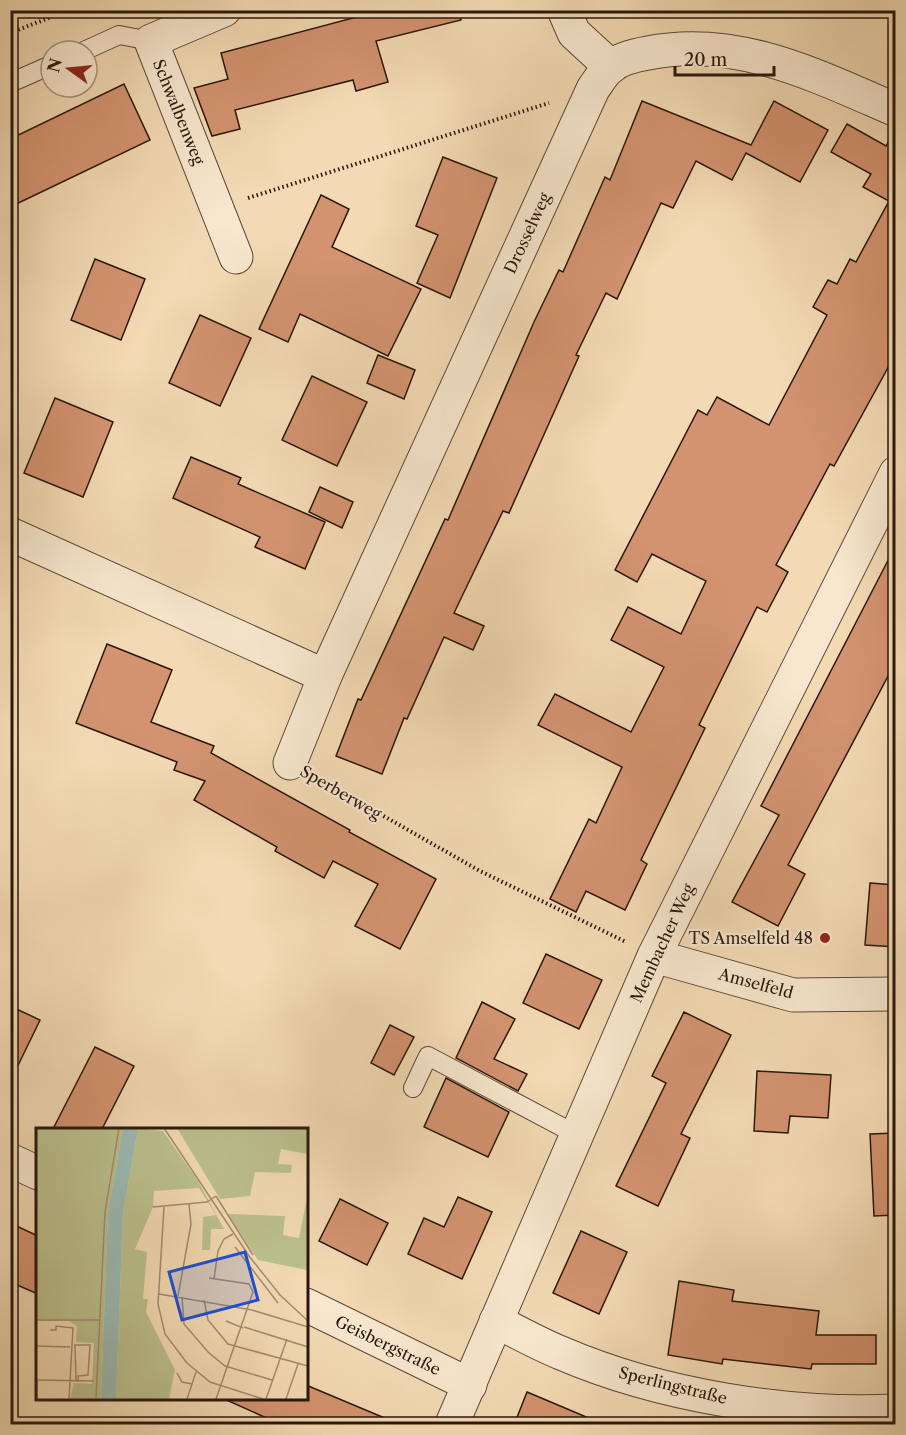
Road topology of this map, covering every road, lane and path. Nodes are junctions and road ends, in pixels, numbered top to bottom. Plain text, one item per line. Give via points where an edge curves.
1 (69, 10) edge
2 (224, 10) edge
3 (564, 10) edge
4 (10, 33) edge
5 (151, 41) junction
6 (99, 44) edge
7 (39, 70) edge
8 (602, 78) junction
9 (10, 83) edge
10 (896, 110) edge
11 (218, 208) junction
12 (236, 257) dead end
13 (896, 473) edge
14 (10, 534) edge
15 (325, 676) junction
16 (290, 763) joint
17 (654, 956) junction
18 (896, 994) edge
19 (413, 1088) dead end
20 (577, 1135) junction
21 (10, 1160) edge
22 (36, 1172) edge
23 (308, 1306) edge
24 (496, 1321) junction
25 (470, 1385) junction
26 (896, 1411) edge
27 (452, 1425) edge

1 - 4 path
2 - 5 street, Schwalbenweg
3 - 8 street
5 - 6 lane via 119,35
5 - 11 street, Schwalbenweg
7 - 9 lane
8 - 10 street via 633,56 680,48 741,53 794,66
8 - 11 path
8 - 15 street, Drosselweg
11 - 12 street, Schwalbenweg
13 - 17 street, Membacher Weg
14 - 15 street
15 - 16 street, Sperberweg
16 - 17 path, Sperberweg via 480,872
17 - 18 street, Amselfeld via 793,995
17 - 20 street, Membacher Weg
19 - 20 lane via 428,1056
20 - 24 street, Membacher Weg
21 - 22 street
23 - 25 street, Geisbergstraße
24 - 25 street, Membacher Weg
24 - 26 street, Sperlingstraße via 562,1354 646,1382 750,1404
25 - 27 street, Membacher Weg

